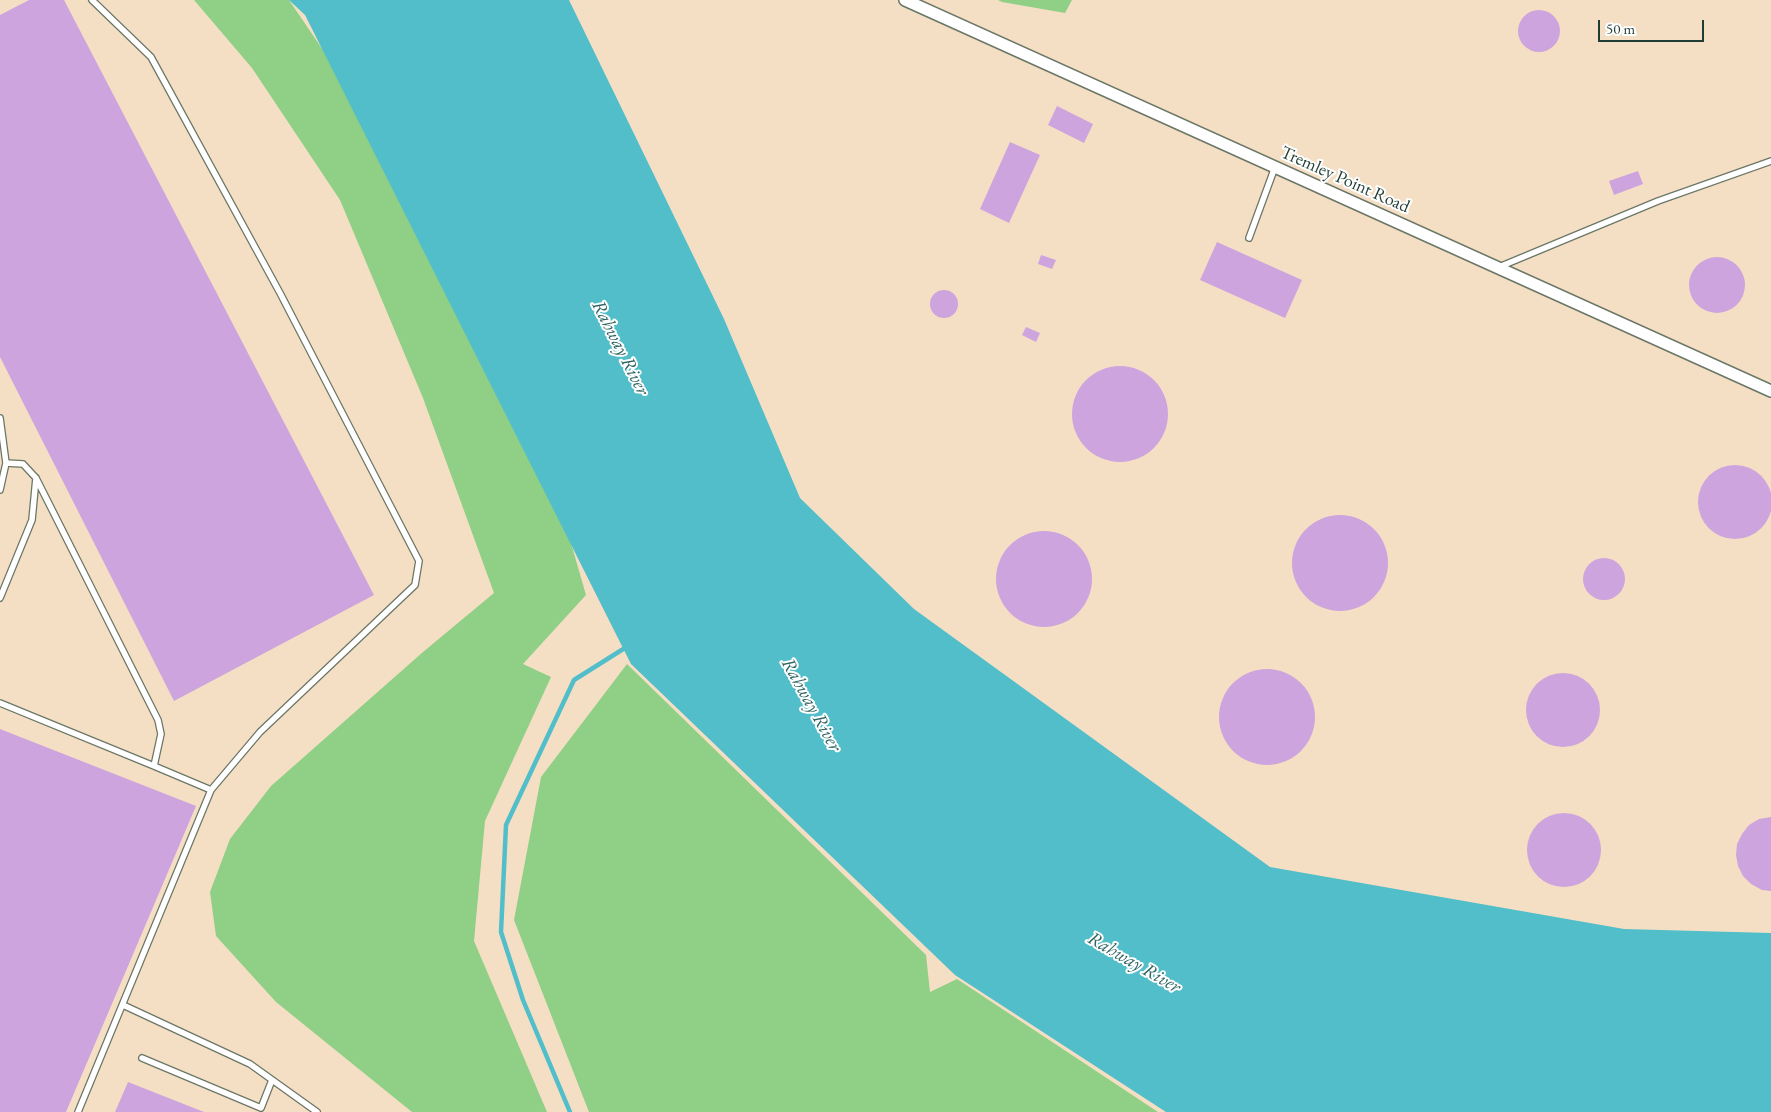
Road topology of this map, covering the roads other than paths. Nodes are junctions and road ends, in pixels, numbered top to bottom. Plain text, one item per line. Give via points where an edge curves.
1 (92, 0) edge
2 (905, 0) edge
3 (1771, 161) edge
4 (1275, 167) junction
5 (1249, 238) dead end
6 (1498, 268) junction
7 (1771, 391) edge
8 (0, 418) edge
9 (6, 463) junction
10 (36, 478) junction
11 (0, 490) edge
12 (0, 598) edge
13 (0, 703) edge
14 (154, 766) junction
15 (211, 790) junction
16 (123, 1005) junction
17 (142, 1058) dead end
18 (272, 1080) junction
19 (78, 1112) edge
20 (317, 1112) edge

1 - 15 lane via 151,57 280,293 419,561 415,585 260,732
2 - 4 street, Tremley Point Road
3 - 6 lane via 1658,201
4 - 5 lane
4 - 6 street, Tremley Point Road
6 - 7 street, Tremley Point Road
8 - 9 lane
9 - 10 lane via 23,464
9 - 11 lane
10 - 12 lane via 32,520
10 - 14 lane via 158,720 161,734
13 - 14 lane
14 - 15 lane
15 - 16 lane
16 - 18 lane via 250,1064
16 - 19 lane
17 - 18 lane via 261,1108
18 - 20 lane

